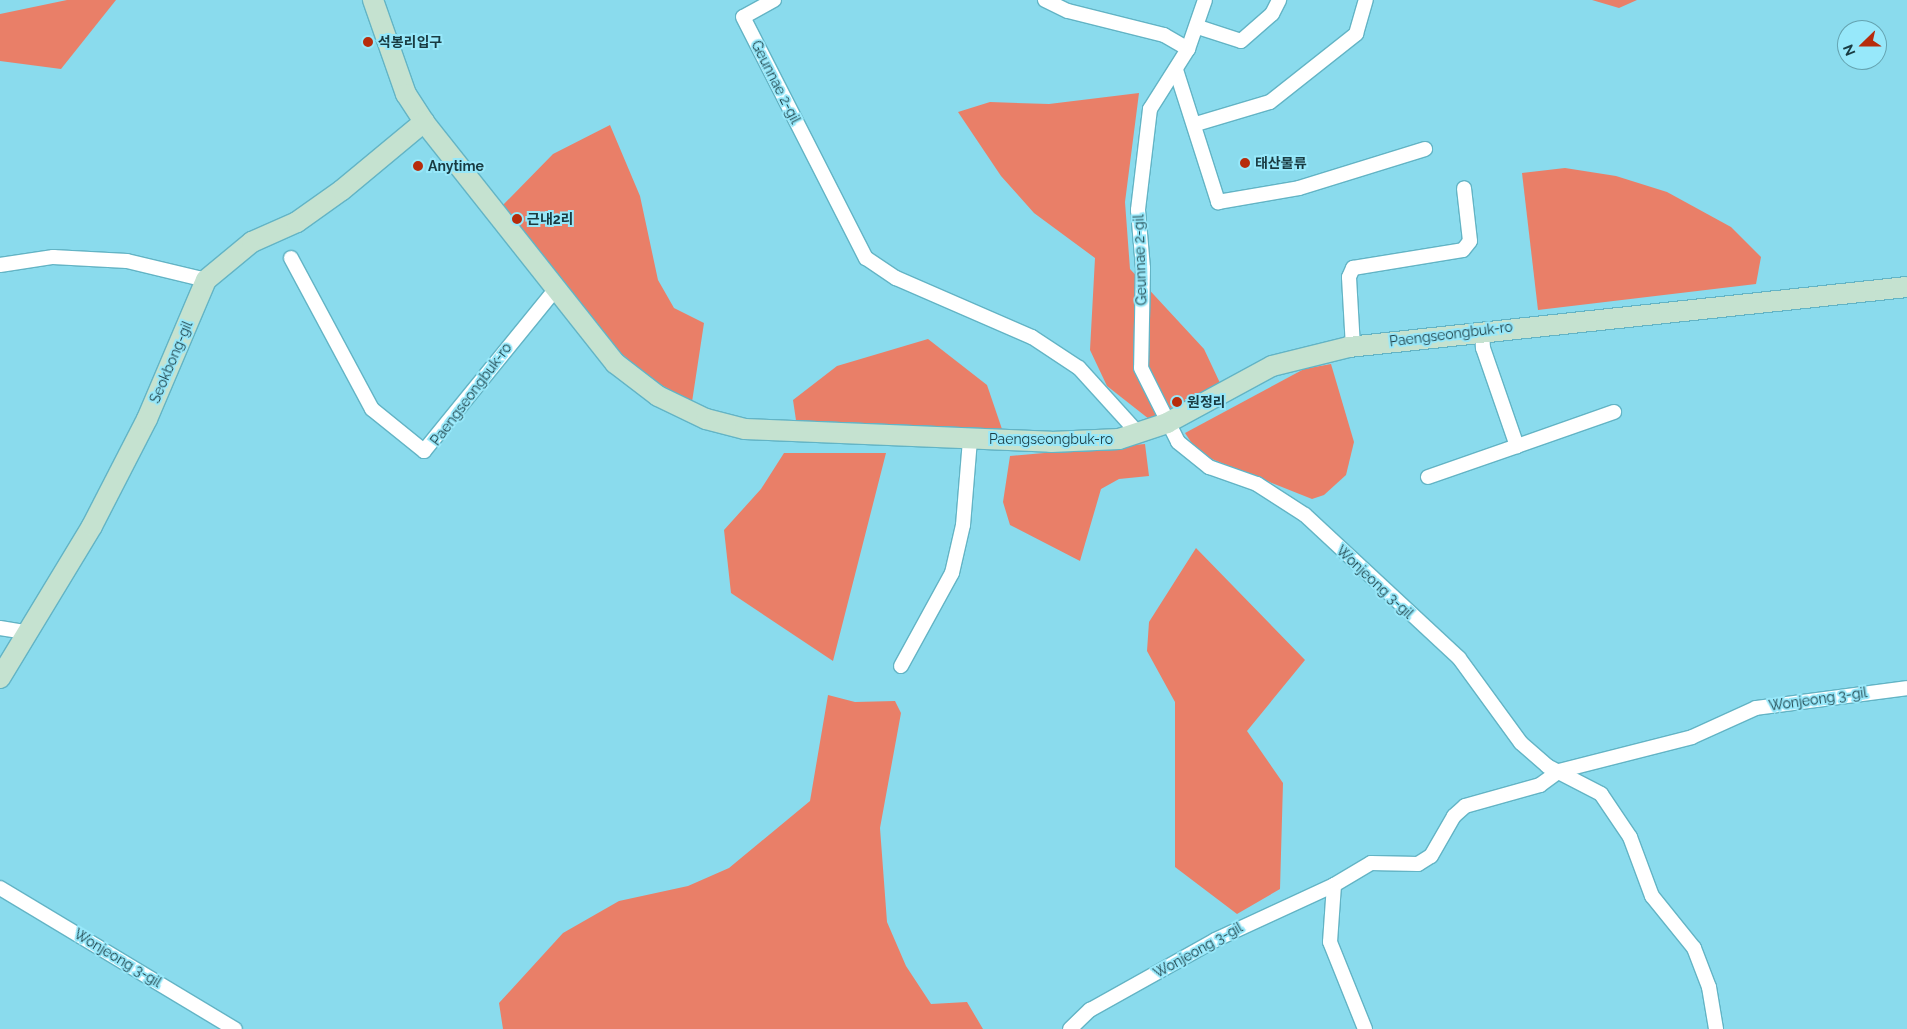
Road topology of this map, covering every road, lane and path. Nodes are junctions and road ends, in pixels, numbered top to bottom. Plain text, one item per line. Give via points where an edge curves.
1 (373, 0) edge
2 (774, 0) edge
3 (1045, 0) edge
4 (1205, 0) edge
5 (1279, 0) edge
6 (1366, 0) edge
7 (1198, 27) junction
8 (1188, 49) junction
9 (1176, 70) junction
10 (424, 122) junction
11 (1196, 124) junction
12 (1425, 149) dead end
13 (1464, 188) dead end
14 (291, 258) dead end
15 (0, 264) edge
16 (206, 280) junction
17 (1907, 287) edge
18 (555, 290) junction
19 (1482, 330) junction
20 (1353, 346) junction
21 (1614, 412) dead end
22 (1167, 423) junction
23 (1138, 433) junction
24 (970, 439) junction
25 (1517, 446) junction
26 (1428, 477) dead end
27 (0, 628) edge
28 (26, 632) junction
29 (901, 666) dead end
30 (0, 678) edge
31 (1907, 688) edge
32 (1559, 771) junction
33 (1334, 885) junction
34 (0, 888) edge
35 (235, 1029) edge
36 (1070, 1029) edge
37 (1364, 1029) edge
38 (1716, 1029) edge

1 - 10 street, Paengseongbuk-ro via 406,94
2 - 23 street, Geunnae 2-gil via 743,17 866,258 896,278 1032,337 1079,368
3 - 8 street via 1068,11 1164,35
4 - 7 street, Geunnae 2-gil
5 - 7 street via 1272,14 1241,41
6 - 11 street via 1356,34 1270,102
7 - 8 street, Geunnae 2-gil
8 - 9 street, Geunnae 2-gil
9 - 11 street
9 - 22 street, Geunnae 2-gil via 1150,109 1138,210 1143,268 1141,368
10 - 16 street, Seokbong-gil via 342,190 297,222 252,242
10 - 18 street, Paengseongbuk-ro
11 - 12 street via 1218,202 1299,188
13 - 20 street via 1470,241 1462,250 1353,268 1349,277
14 - 18 street, Paengseongbuk-ro via 372,409 424,451
15 - 16 street via 53,257 127,262
16 - 28 street, Seokbong-gil via 138,436 92,526
17 - 19 street, Paengseongbuk-ro
18 - 24 street, Paengseongbuk-ro via 615,364 658,396 706,419 745,429
19 - 20 street, Paengseongbuk-ro
19 - 25 street via 1483,348
20 - 22 street, Paengseongbuk-ro via 1272,366
21 - 25 street
22 - 23 street, Paengseongbuk-ro
22 - 32 street, Wonjeong 3-gil via 1178,442 1209,467 1257,484 1305,515 1459,658 1521,743
23 - 24 street, Paengseongbuk-ro via 1119,438 1051,442
24 - 29 street via 963,525 952,573
25 - 26 street
27 - 28 street
28 - 30 street, Seokbong-gil
31 - 32 street, Wonjeong 3-gil via 1756,708 1692,737
32 - 33 street, Wonjeong 3-gil via 1540,785 1465,806 1454,816 1431,856 1418,864 1371,863
32 - 38 street, Wonjeong 3-gil via 1591,786 1623,822 1652,896 1694,948 1709,987
33 - 36 street, Wonjeong 3-gil via 1215,940 1090,1010
33 - 37 street via 1330,942
34 - 35 street, Wonjeong 3-gil

